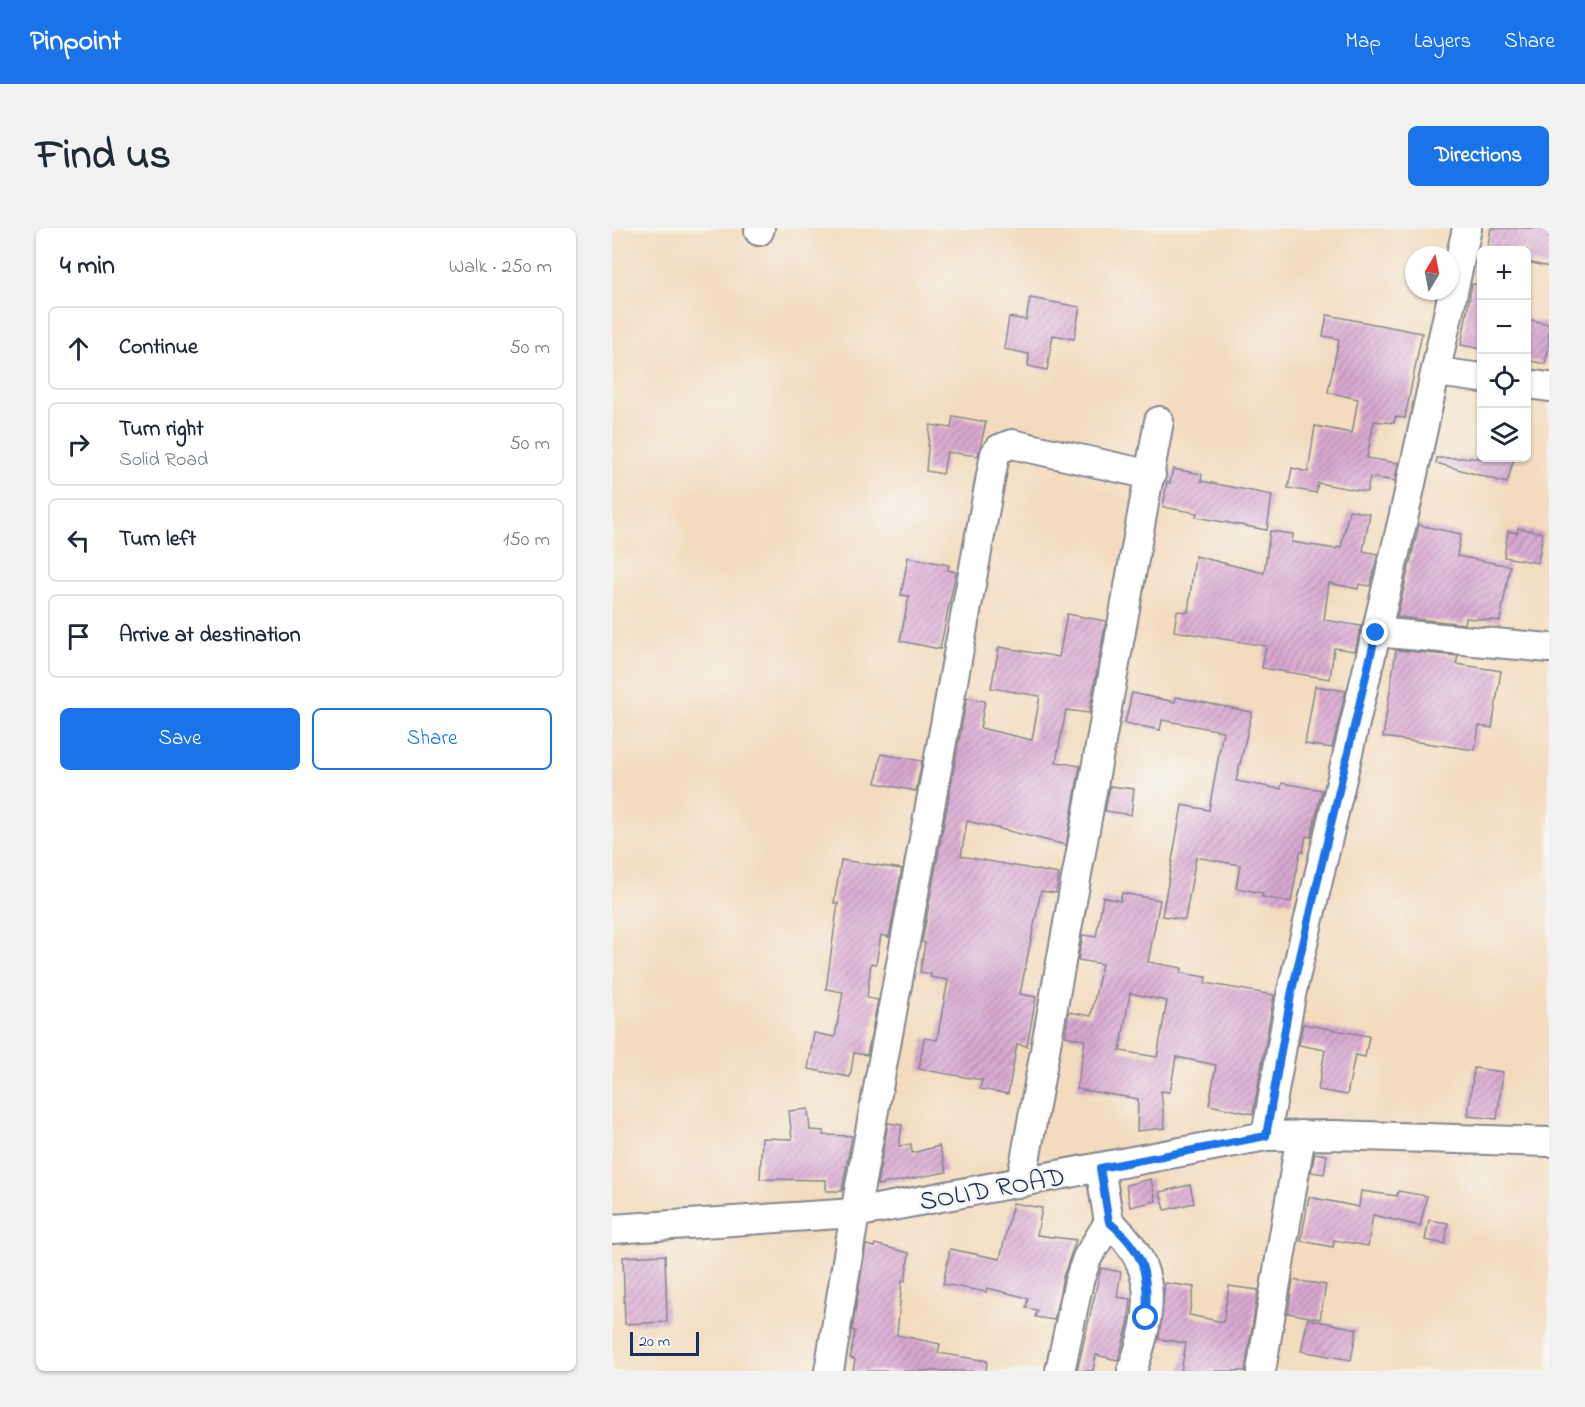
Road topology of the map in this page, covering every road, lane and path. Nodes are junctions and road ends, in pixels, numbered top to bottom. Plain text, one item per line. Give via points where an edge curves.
1 (1467, 228) edge
2 (1436, 372) junction
3 (1477, 377) edge
4 (1531, 385) edge
5 (1549, 387) edge
6 (1159, 421) dead end
7 (1151, 475) junction
8 (1376, 633) junction
9 (1549, 648) edge
10 (1301, 1135) junction
11 (1266, 1136) junction
12 (1549, 1142) edge
13 (1100, 1168) junction
14 (1021, 1183) junction
15 (855, 1213) junction
16 (1109, 1222) junction
17 (612, 1229) edge
18 (829, 1371) edge
19 (1060, 1371) edge
20 (1132, 1371) edge
21 (1261, 1371) edge

1 - 2 street
2 - 3 street
2 - 8 street
4 - 5 street
6 - 7 street
7 - 14 street
7 - 15 street via 1012,444 999,448 995,454
8 - 9 street
8 - 11 street via 1291,995
10 - 11 street, SOLID ROAD
10 - 12 street, SOLID ROAD
10 - 21 street
11 - 13 street, SOLID ROAD
13 - 14 street, SOLID ROAD
13 - 16 street
14 - 15 street, SOLID ROAD
15 - 17 street, SOLID ROAD
15 - 18 street
16 - 19 street via 1087,1258 1079,1281
16 - 20 street via 1128,1238 1143,1262 1148,1286 1146,1318

